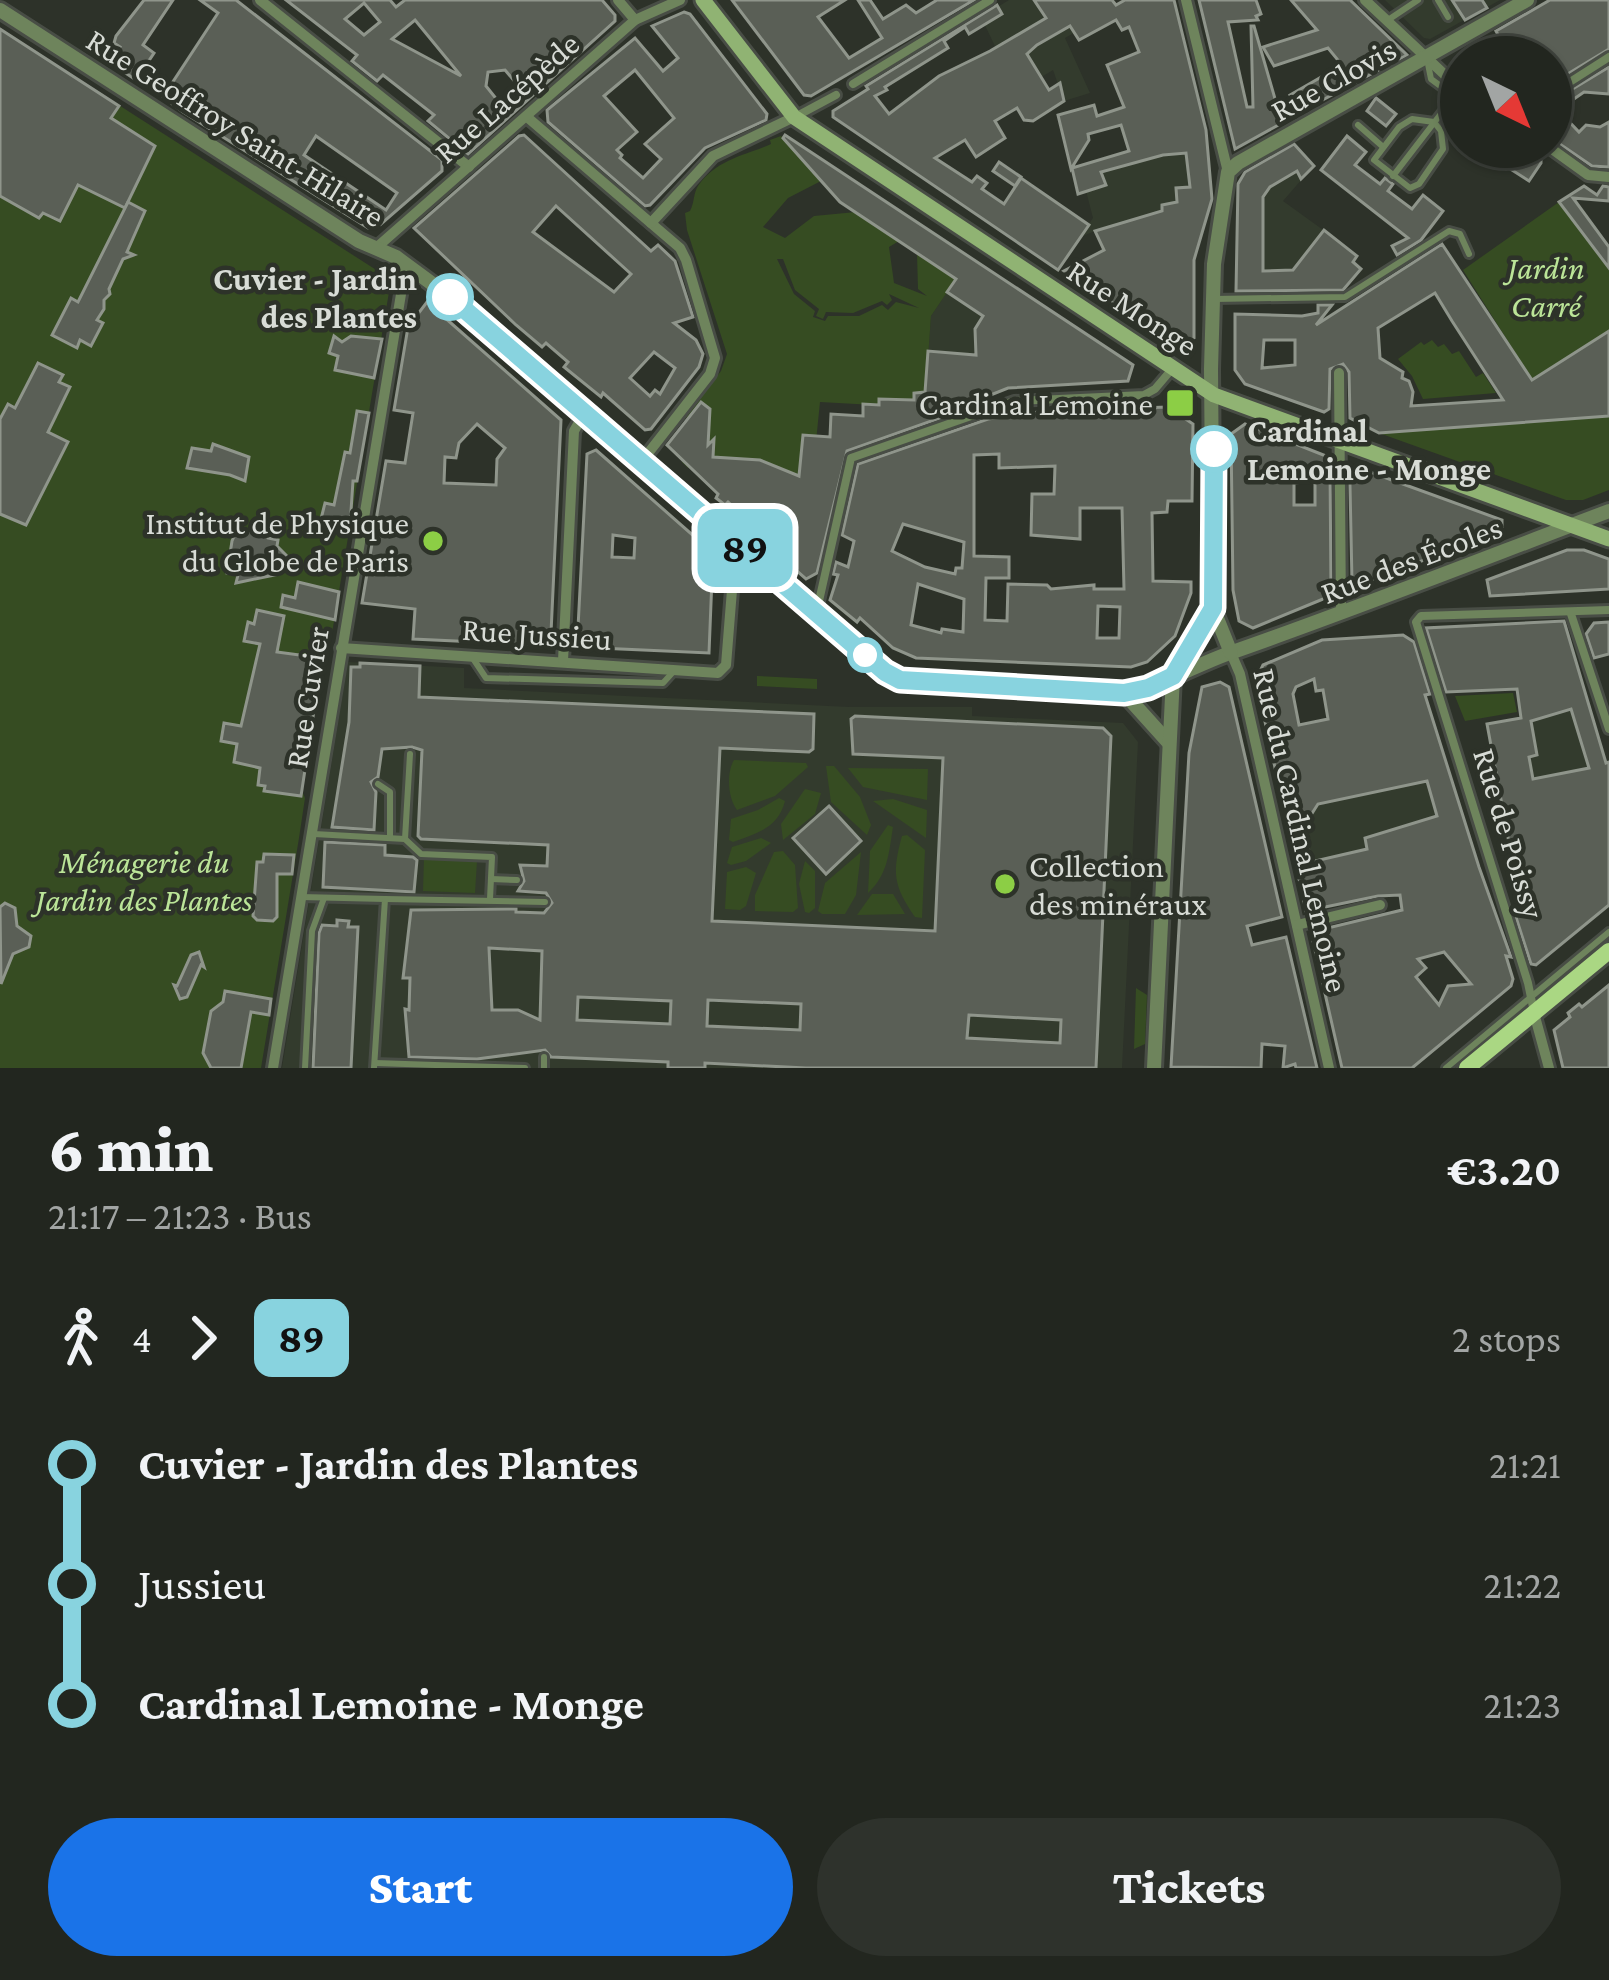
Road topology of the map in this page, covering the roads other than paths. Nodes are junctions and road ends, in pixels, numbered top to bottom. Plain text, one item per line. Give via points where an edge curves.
1 (260, 0) edge
2 (618, 0) edge
3 (680, 0) edge
4 (703, 0) edge
5 (990, 0) edge
6 (1186, 0) edge
7 (1365, 0) edge
8 (1418, 0) edge
9 (1438, 0) edge
10 (1528, 0) edge
11 (0, 10) edge
12 (1448, 17) dead end
13 (635, 20) junction
14 (1388, 20) junction
15 (1609, 57) edge
16 (1426, 58) junction
17 (1440, 73) edge
18 (1572, 81) edge
19 (854, 84) dead end
20 (836, 95) dead end
21 (1440, 114) edge
22 (527, 117) junction
23 (794, 117) junction
24 (1434, 122) junction
25 (1358, 125) dead end
26 (1382, 146) junction
27 (1572, 164) edge
28 (469, 167) junction
29 (1228, 172) junction
30 (1393, 176) junction
31 (1609, 177) edge
32 (651, 223) junction
33 (380, 249) junction
34 (1469, 254) dead end
35 (406, 264) junction
36 (1214, 299) junction
37 (1172, 369) junction
38 (1340, 373) dead end
39 (1214, 395) junction
40 (585, 412) junction
41 (1340, 442) junction
42 (643, 461) junction
43 (1609, 511) edge
44 (1570, 526) junction
45 (1609, 539) edge
46 (736, 540) junction
47 (1213, 608) junction
48 (1609, 610) edge
49 (817, 612) junction
50 (1570, 613) junction
51 (1341, 614) junction
52 (341, 648) junction
53 (1231, 653) junction
54 (471, 656) junction
55 (563, 661) junction
56 (676, 669) junction
57 (1173, 676) junction
58 (560, 680) junction
59 (1124, 693) junction
60 (1609, 729) edge
61 (1169, 743) junction
62 (410, 754) dead end
63 (378, 784) dead end
64 (311, 833) junction
65 (390, 838) junction
66 (405, 839) junction
67 (491, 878) junction
68 (517, 880) dead end
69 (301, 897) junction
70 (321, 898) junction
71 (385, 899) junction
72 (490, 899) junction
73 (545, 902) dead end
74 (1380, 905) dead end
75 (1297, 925) junction
76 (1609, 932) edge
77 (1609, 951) edge
78 (1532, 1005) junction
79 (544, 1057) dead end
80 (375, 1066) edge
81 (273, 1068) edge
82 (305, 1068) edge
83 (525, 1068) edge
84 (544, 1068) edge
85 (1154, 1068) edge
86 (1329, 1068) edge
87 (1446, 1068) edge
88 (1467, 1068) edge
89 (1549, 1068) edge

1 - 28 street
2 - 13 street
3 - 13 street, Rue Lacépède
4 - 23 main road, Rue Monge
5 - 19 street
6 - 29 street, Rue du Cardinal Lemoine
7 - 14 street
8 - 14 lane
9 - 12 lane
10 - 16 street, Rue Clovis
11 - 33 street, Rue Geoffroy Saint-Hilaire
13 - 22 street, Rue Lacépède
14 - 16 street
15 - 18 street
16 - 17 street
16 - 29 street, Rue Clovis
20 - 23 street
21 - 24 lane
22 - 28 street, Rue Lacépède
22 - 32 street
23 - 32 street via 713,156
23 - 37 main road, Rue Monge
24 - 26 lane via 1412,119
24 - 30 lane
24 - 30 lane via 1444,139 1435,164 1412,188
25 - 26 lane
26 - 30 lane via 1375,162
27 - 31 street
28 - 33 street, Rue Lacépède
29 - 36 street, Rue du Cardinal Lemoine
32 - 42 street via 680,248 715,358
33 - 35 street, Rue Geoffroy Saint-Hilaire
34 - 36 lane via 1460,234 1449,231 1338,299
35 - 40 street, Rue Geoffroy Saint-Hilaire
35 - 52 street, Rue Cuvier
36 - 39 street, Rue du Cardinal Lemoine
37 - 39 main road, Rue Monge
37 - 49 street via 1144,395 1014,401 851,458
38 - 41 street
39 - 41 main road, Rue Monge
39 - 47 street, Rue du Cardinal Lemoine
40 - 42 street, Rue Geoffroy Saint-Hilaire
40 - 55 street via 574,430
41 - 44 main road, Rue Monge
41 - 51 street
42 - 46 street, Rue Geoffroy Saint-Hilaire
43 - 44 street, Rue des Écoles
44 - 45 main road, Rue Monge
44 - 51 street, Rue des Écoles
46 - 49 street, Rue Geoffroy Saint-Hilaire
46 - 56 street, Rue Jussieu via 726,665 718,673
47 - 53 street, Rue du Cardinal Lemoine
47 - 57 street
48 - 50 street
49 - 59 street, Rue Geoffroy Saint-Hilaire via 885,672 912,682
50 - 60 street
50 - 78 street, Rue de Poissy via 1416,622
51 - 53 street, Rue des Écoles
52 - 54 street, Rue Jussieu
52 - 64 street, Rue Cuvier
53 - 57 street
53 - 75 street, Rue du Cardinal Lemoine
54 - 55 street, Rue Jussieu
54 - 58 lane via 487,678
55 - 56 street, Rue Jussieu
55 - 58 lane
56 - 58 lane via 663,683
57 - 59 street
57 - 61 street
59 - 61 street
61 - 85 street
62 - 66 lane
63 - 65 lane via 389,792
64 - 65 lane
64 - 69 street, Rue Cuvier
65 - 66 lane
66 - 67 lane via 421,854 493,856
67 - 68 lane
67 - 72 lane
69 - 70 lane
69 - 81 street, Rue Cuvier
70 - 71 lane
70 - 82 lane
71 - 72 lane
71 - 80 lane
72 - 73 lane
74 - 75 street
75 - 86 street, Rue du Cardinal Lemoine
76 - 78 lane
77 - 78 main road
78 - 87 lane
78 - 88 main road
78 - 89 street, Rue de Poissy
79 - 84 lane
80 - 83 lane

